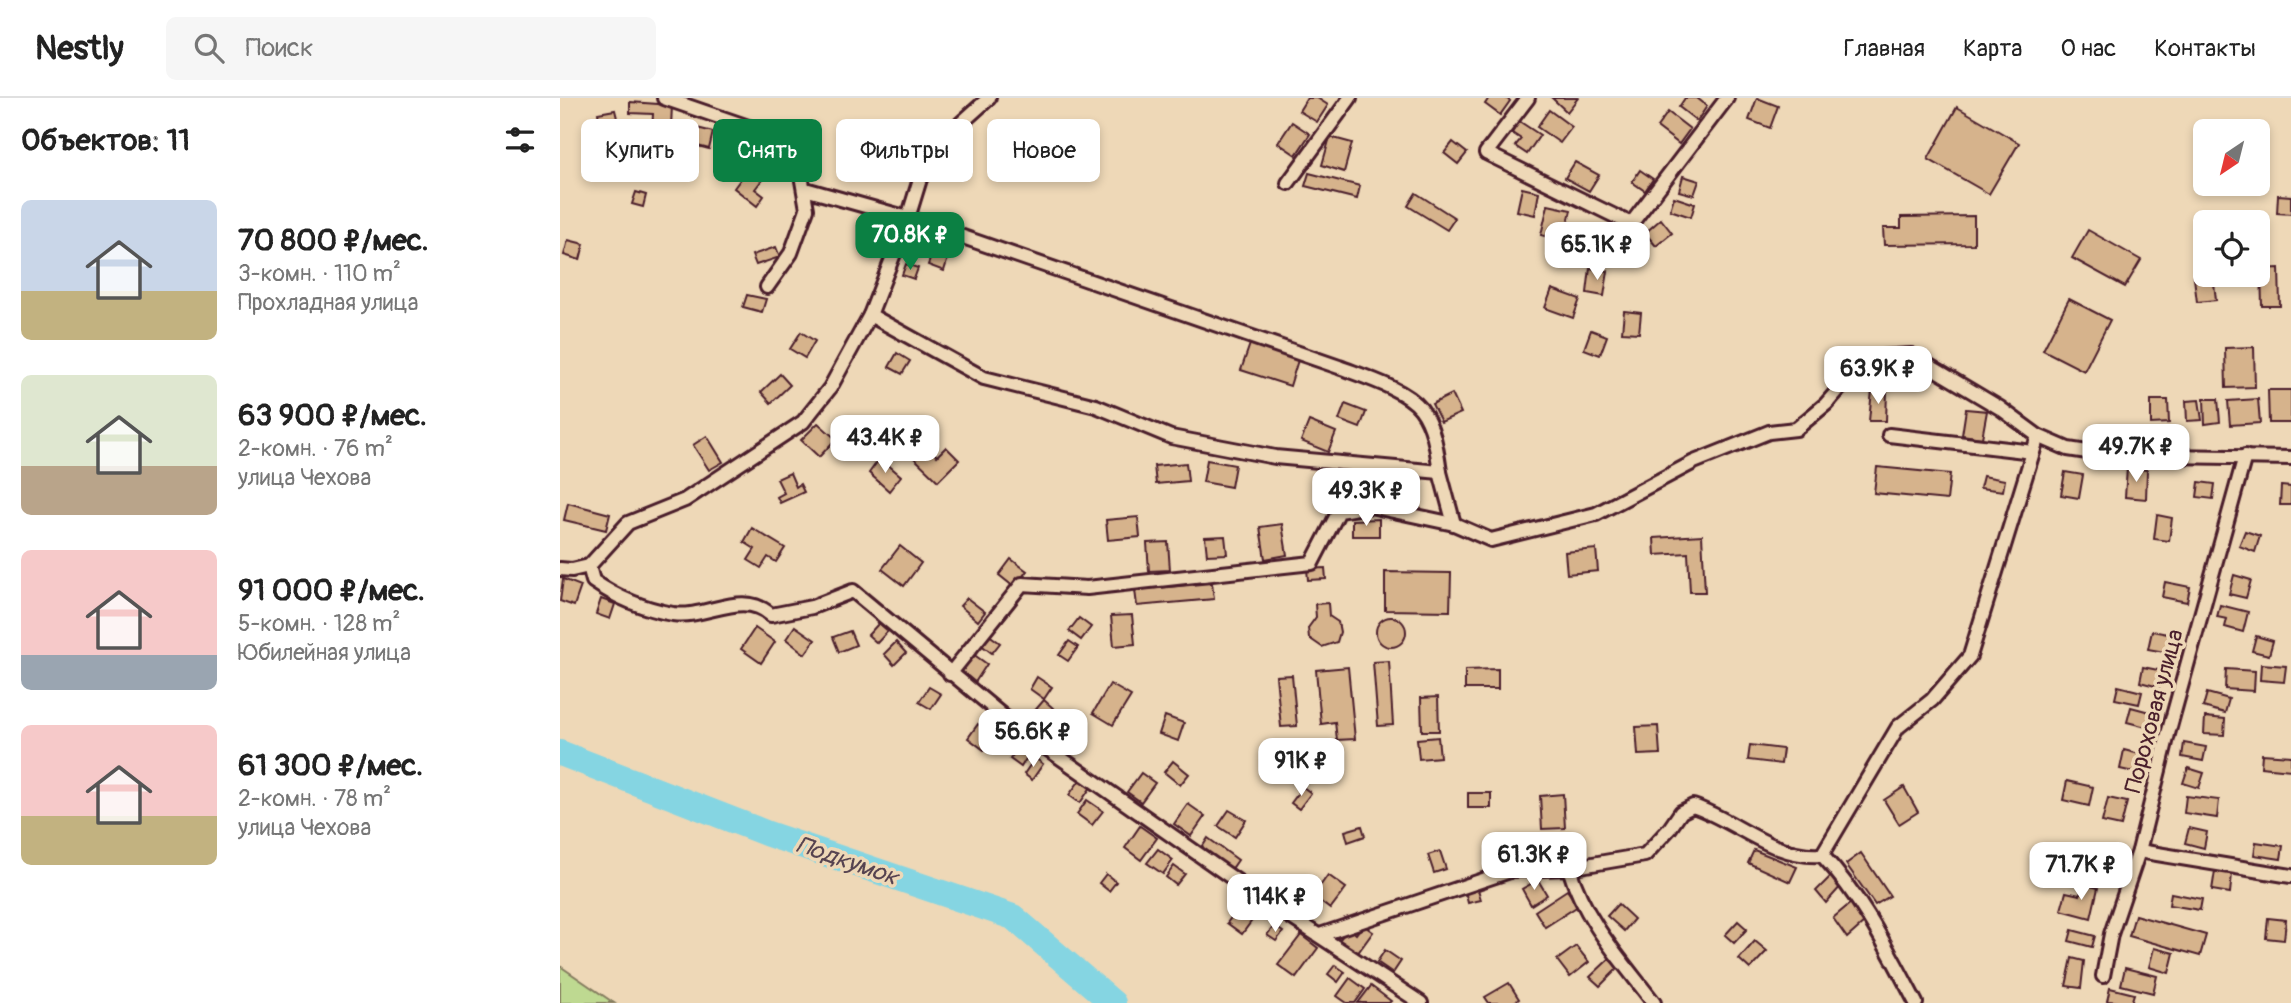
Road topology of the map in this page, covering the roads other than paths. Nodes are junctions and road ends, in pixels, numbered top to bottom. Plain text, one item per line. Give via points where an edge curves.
1 (664, 98) edge
2 (989, 98) edge
3 (1350, 98) edge
4 (1528, 98) edge
5 (1727, 98) edge
6 (1288, 183) dead end
7 (804, 189) junction
8 (908, 218) junction
9 (767, 287) dead end
10 (870, 315) junction
11 (1889, 435) dead end
12 (2038, 436) junction
13 (2033, 452) junction
14 (2245, 456) junction
15 (2291, 458) edge
16 (1440, 472) junction
17 (1454, 524) junction
18 (590, 566) junction
19 (560, 569) edge
20 (950, 674) junction
21 (2139, 851) junction
22 (1822, 855) junction
23 (1569, 868) junction
24 (2291, 876) edge
25 (1320, 935) junction
26 (2103, 976) dead end
27 (1421, 1003) edge
28 (1654, 1003) edge
29 (1916, 1003) edge

1 - 7 street via 763,132 801,175
2 - 8 street via 948,135 920,178
3 - 6 street
4 - 5 street via 1486,153 1630,224
7 - 8 street
7 - 9 street via 807,209 791,253
8 - 10 street
8 - 16 street via 1391,388 1421,408 1435,439
10 - 16 street via 984,378 1096,406 1171,437 1275,457
10 - 18 street via 830,388 803,422 685,500 628,523
11 - 13 street
12 - 13 street
12 - 14 street via 2068,449 2107,455
12 - 17 street via 1911,355 1866,358 1826,404 1796,429 1769,432 1694,462 1596,514 1491,540
13 - 22 street via 1970,656 1932,700 1898,727
14 - 15 street
14 - 21 street, Пороховая улица
16 - 17 street
17 - 20 street via 1370,506 1339,511 1312,563 1100,587 1022,584
18 - 19 street
18 - 20 street via 593,581 617,597 673,614 738,604 760,605 771,615 853,592
20 - 25 street via 1087,778
21 - 24 street
21 - 26 street, Пороховая улица via 2111,934
22 - 23 street via 1804,856 1768,844 1693,806 1681,812 1645,855
22 - 29 street via 1851,886 1873,920
23 - 25 street via 1513,870
23 - 28 street via 1576,891 1601,934
25 - 27 street

